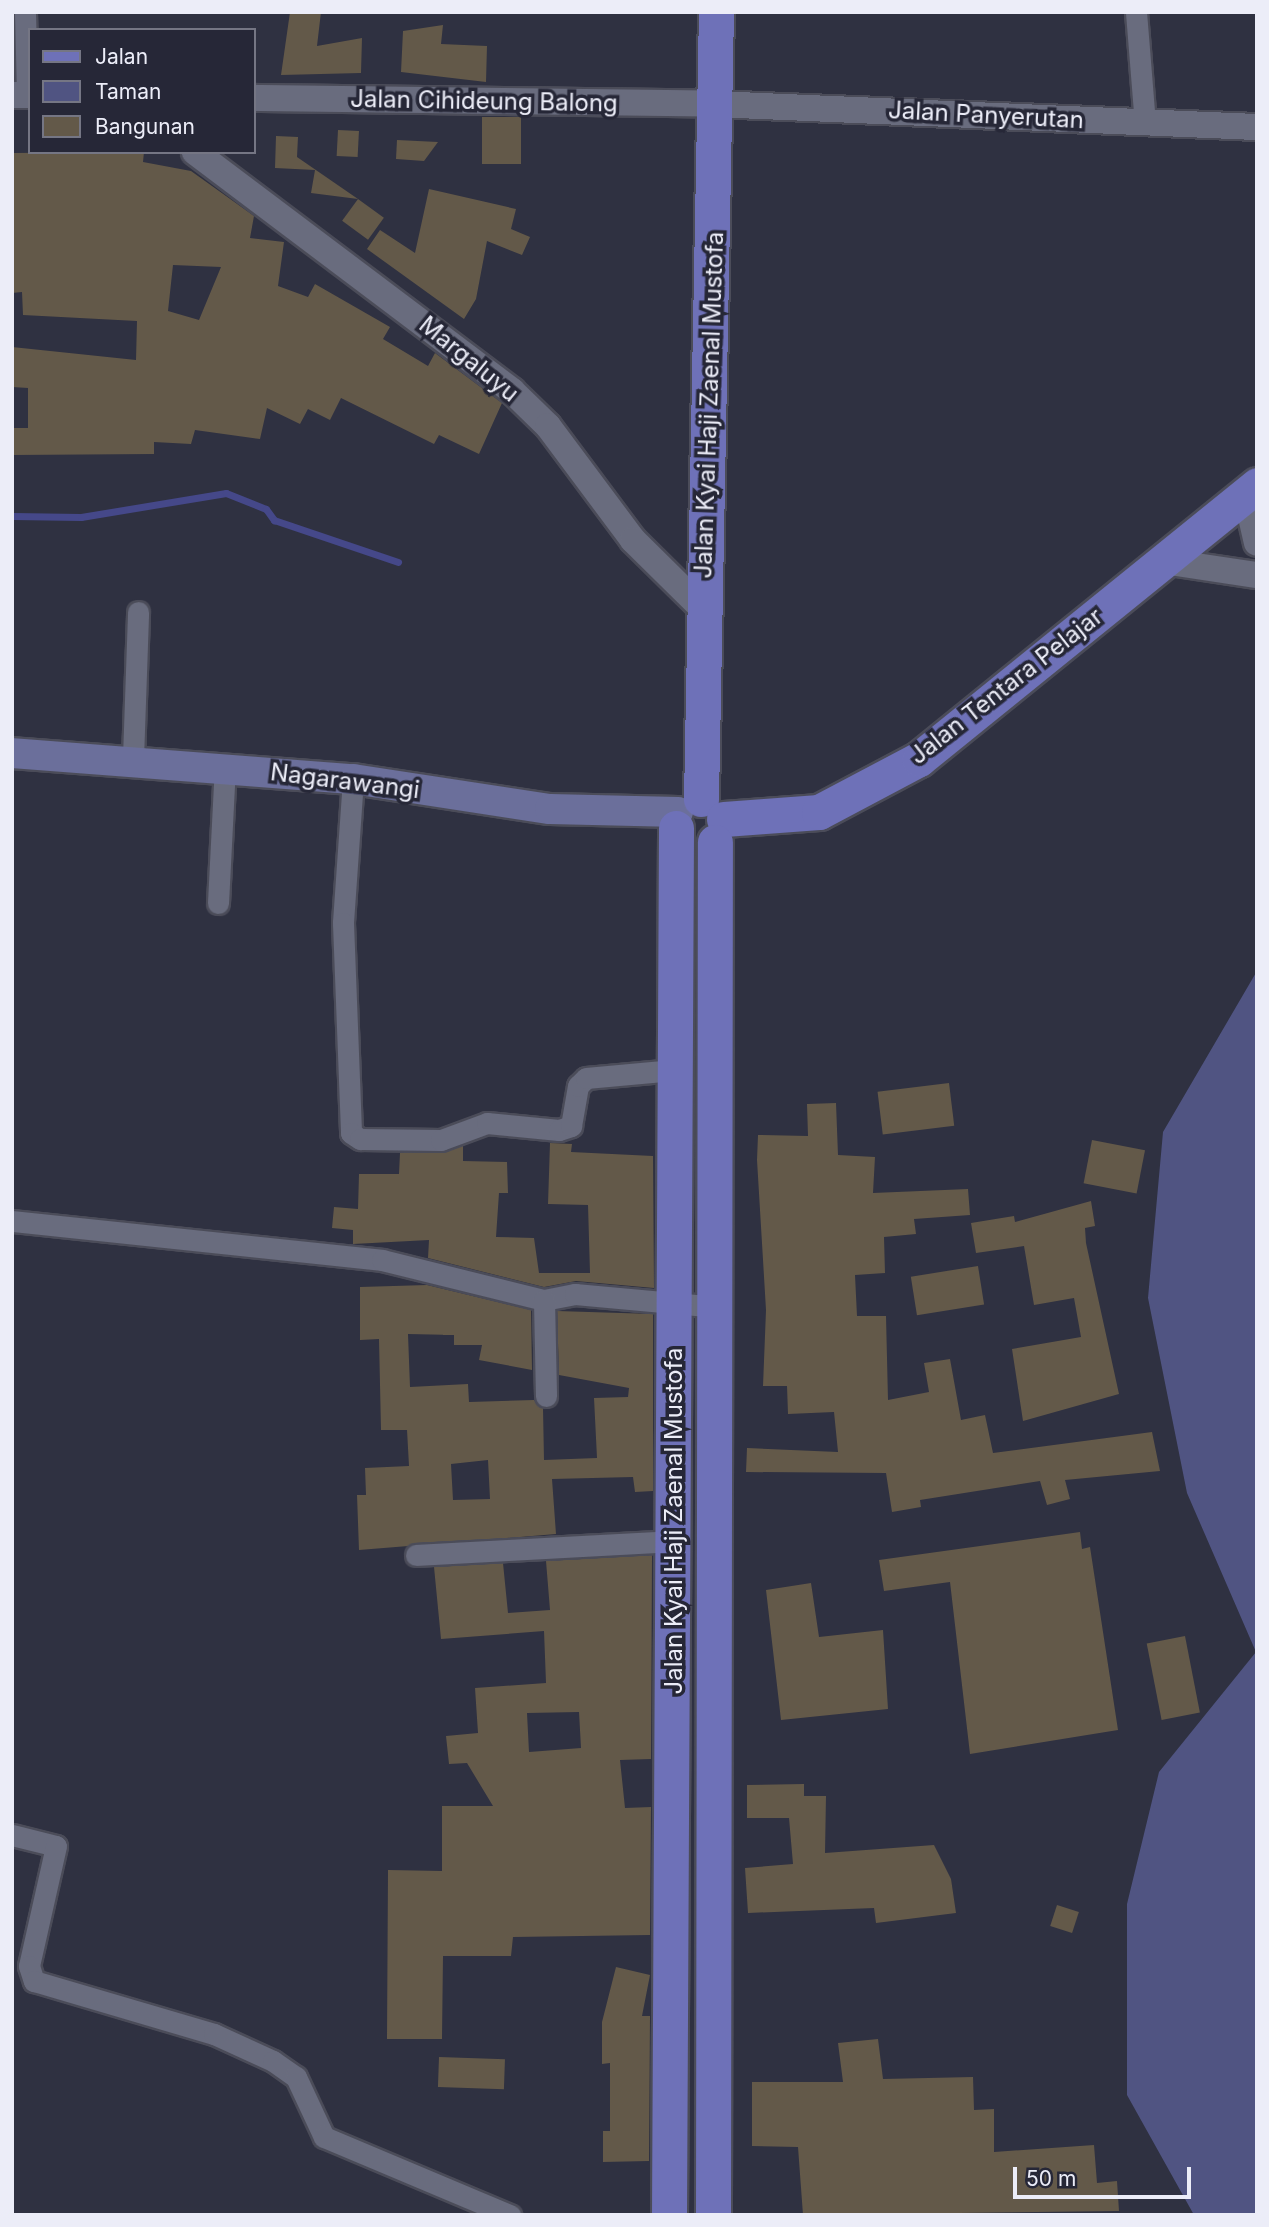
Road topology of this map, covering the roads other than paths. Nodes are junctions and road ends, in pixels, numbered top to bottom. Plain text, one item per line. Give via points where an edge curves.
1 (25, 12) edge
2 (716, 12) edge
3 (1136, 12) edge
4 (23, 95) edge
5 (256, 98) edge
6 (714, 104) junction
7 (1145, 124) junction
8 (1257, 127) edge
9 (198, 154) edge
10 (1251, 490) edge
11 (1257, 542) edge
12 (1163, 561) junction
13 (1257, 575) edge
14 (702, 609) junction
15 (138, 611) dead end
16 (12, 753) edge
17 (133, 758) junction
18 (225, 767) junction
19 (353, 779) junction
20 (699, 820) junction
21 (218, 903) dead end
22 (674, 1070) junction
23 (12, 1221) edge
24 (544, 1300) junction
25 (673, 1301) junction
26 (717, 1307) junction
27 (546, 1396) dead end
28 (674, 1541) junction
29 (416, 1555) dead end
30 (674, 1730) junction
31 (718, 1732) junction
32 (12, 1835) edge
33 (668, 2155) junction
34 (714, 2162) junction
35 (510, 2215) edge
36 (669, 2215) edge
37 (713, 2215) edge

1 - 4 street
2 - 6 main road, Jalan Kyai Haji Zaenal Mustofa
3 - 7 street
5 - 6 street, Jalan Cihideung Balong
6 - 7 street, Jalan Panyerutan
6 - 14 main road, Jalan Kyai Haji Zaenal Mustofa
7 - 8 street, Jalan Panyerutan
9 - 14 street, Margaluyu via 512,391 548,426 633,540
10 - 11 street
10 - 12 main road, Jalan Tentara Pelajar
12 - 13 street
12 - 20 main road, Jalan Tentara Pelajar via 919,759 819,812
14 - 20 main road, Jalan Kyai Haji Zaenal Mustofa
15 - 17 street
16 - 17 main road, Nagarawangi
17 - 18 main road, Nagarawangi
18 - 19 main road, Nagarawangi
18 - 21 street
19 - 20 main road, Nagarawangi via 550,809
19 - 22 street via 343,923 351,1133 360,1139 441,1140 487,1123 559,1130 571,1126 578,1086 586,1078
20 - 22 main road, Jalan Kyai Haji Zaenal Mustofa
20 - 26 main road, Jalan Kyai Haji Zaenal Mustofa
22 - 25 main road, Jalan Kyai Haji Zaenal Mustofa
23 - 24 street via 382,1260
24 - 25 street via 575,1294
24 - 27 street
25 - 26 street
25 - 28 main road, Jalan Kyai Haji Zaenal Mustofa
26 - 31 main road, Jalan Kyai Haji Zaenal Mustofa
28 - 29 street
28 - 30 main road, Jalan Kyai Haji Zaenal Mustofa
30 - 31 main road
30 - 33 main road, Jalan Kyai Haji Zaenal Mustofa
31 - 34 main road, Jalan Kyai Haji Zaenal Mustofa
32 - 35 street via 56,1846 29,1966 34,1981 214,2034 273,2061 296,2077 324,2137
33 - 34 main road
33 - 36 main road, Jalan Kyai Haji Zaenal Mustofa
34 - 37 main road, Jalan Kyai Haji Zaenal Mustofa

